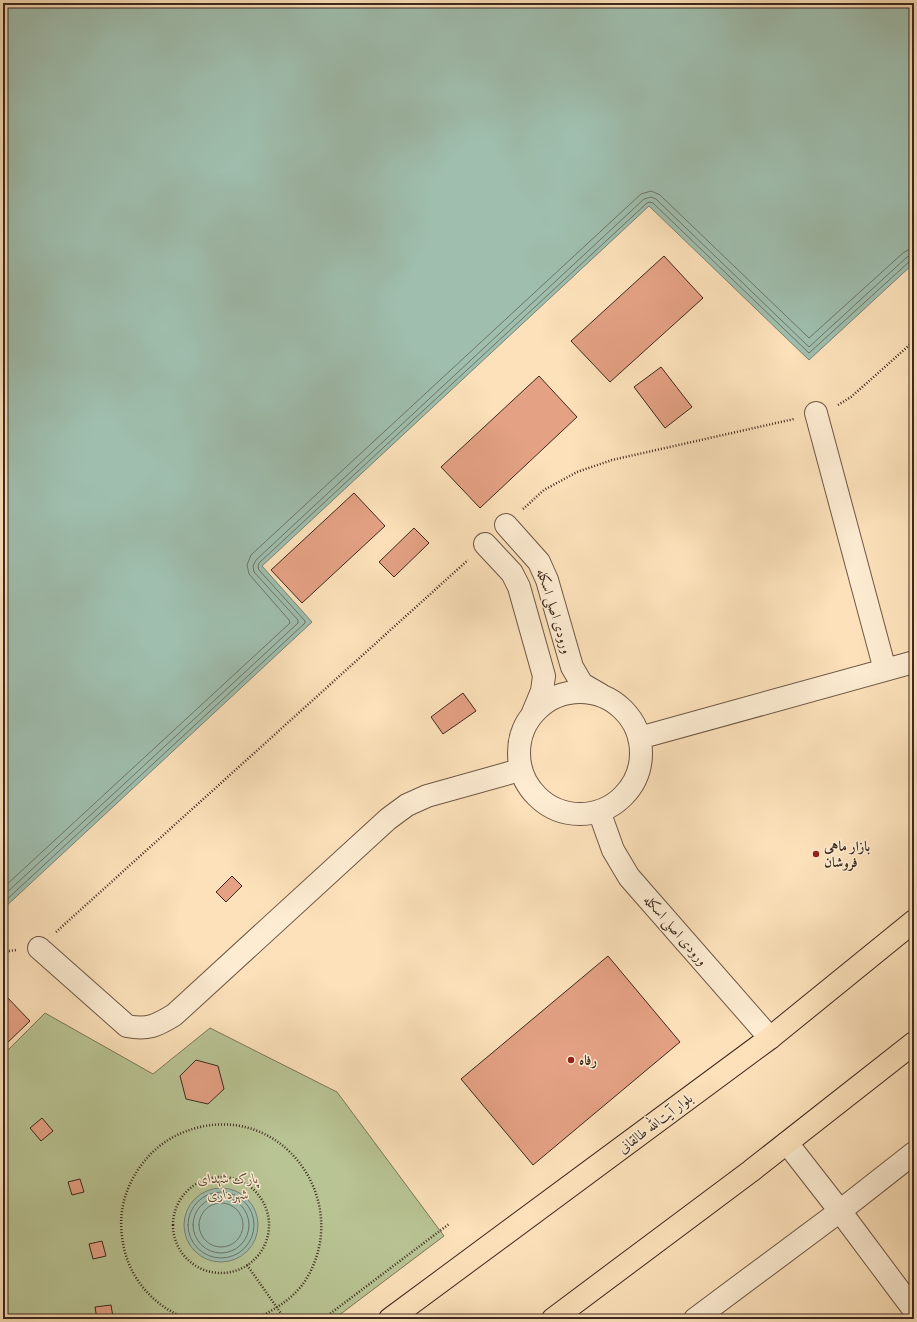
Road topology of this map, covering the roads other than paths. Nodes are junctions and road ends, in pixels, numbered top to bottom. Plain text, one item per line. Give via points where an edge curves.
1 (816, 413) road end
2 (506, 524) road end
3 (485, 544) road end
4 (914, 662) edge
5 (885, 670) junction
6 (602, 696) junction
7 (532, 715) junction
8 (640, 738) junction
9 (520, 770) junction
10 (598, 811) junction
11 (914, 921) edge
12 (39, 948) road end
13 (770, 1038) junction
14 (914, 1043) edge
15 (787, 1143) junction
16 (914, 1153) edge
17 (840, 1211) junction
18 (914, 1310) edge
19 (558, 1318) edge
20 (390, 1319) edge
21 (696, 1319) edge

1 - 5 street
2 - 6 street, ورودی اصلی اسکله via 539,562 547,580 572,667 582,684
3 - 7 street, ورودی اصلی اسکله via 512,574 522,595 544,676 542,691
4 - 5 street
5 - 8 street
6 - 7 street via 583,692 564,694 546,702
6 - 8 street via 619,705 632,720
7 - 9 street via 522,731 518,750
8 - 10 street via 642,759 636,779 624,797 606,809
9 - 10 street via 529,789 544,804 564,813 585,814
9 - 12 street via 427,796 407,805 388,819 174,1015 159,1025 140,1028 127,1026
10 - 13 street, ورودی اصلی اسکله via 629,878
11 - 13 main road, بلوار آیت‌الله طالقانی
13 - 20 main road, بلوار آیت‌الله طالقانی
14 - 15 main road
15 - 17 street
15 - 19 main road
16 - 17 street
17 - 18 street
17 - 21 street

